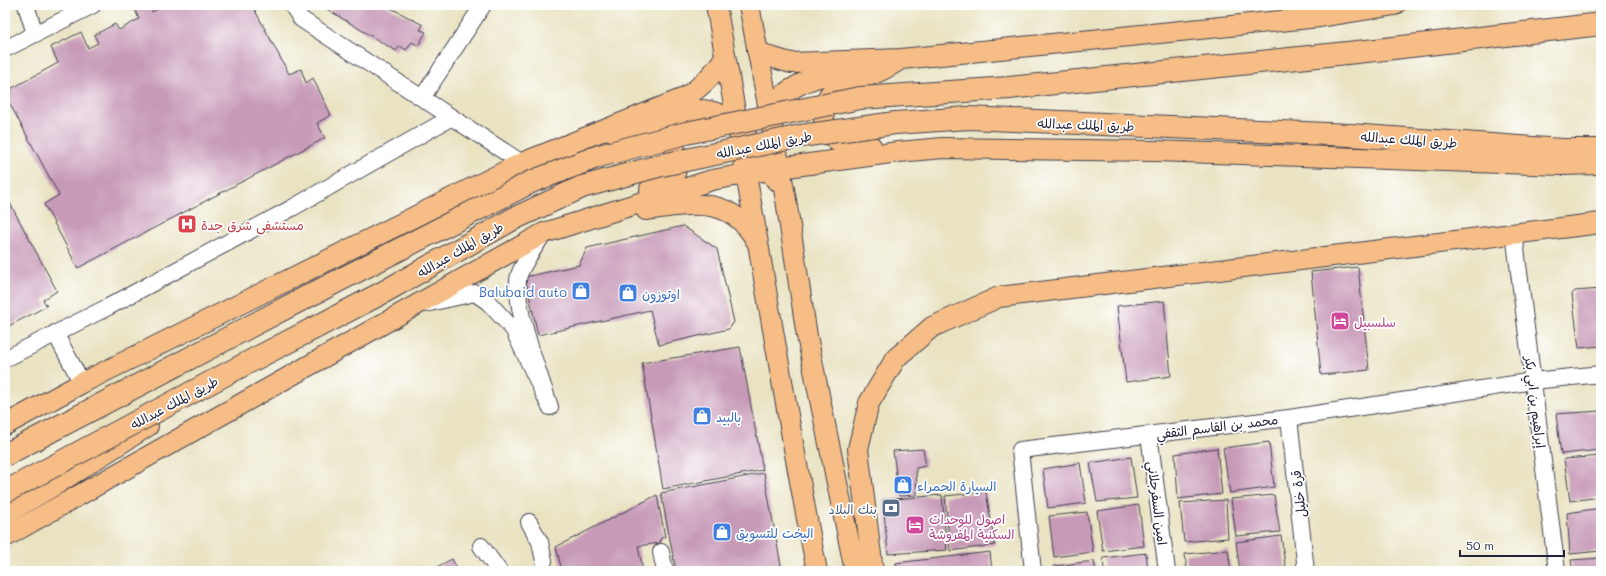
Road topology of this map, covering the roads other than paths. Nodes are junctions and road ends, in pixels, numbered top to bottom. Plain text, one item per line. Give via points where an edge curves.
1 (26, 5) edge
2 (93, 5) edge
3 (292, 5) edge
4 (483, 5) edge
5 (716, 5) edge
6 (749, 5) edge
7 (1395, 5) edge
8 (1601, 24) edge
9 (35, 34) junction
10 (5, 49) edge
11 (757, 50) junction
12 (725, 57) junction
13 (901, 59) junction
14 (422, 98) junction
15 (769, 109) junction
16 (452, 117) junction
17 (738, 127) junction
18 (598, 133) junction
19 (753, 146) junction
20 (1601, 150) edge
21 (898, 152) junction
22 (522, 163) junction
23 (1601, 164) edge
24 (774, 169) junction
25 (746, 175) junction
26 (594, 217) junction
27 (1601, 222) edge
28 (544, 233) junction
29 (1514, 233) junction
30 (758, 244) junction
31 (418, 305) junction
32 (55, 334) junction
33 (5, 359) edge
34 (246, 363) junction
35 (1601, 374) edge
36 (1533, 381) junction
37 (82, 383) junction
38 (1289, 418) junction
39 (5, 425) edge
40 (1149, 434) junction
41 (5, 455) edge
42 (5, 492) edge
43 (5, 514) edge
44 (529, 522) dead end
45 (5, 537) edge
46 (481, 546) dead end
47 (661, 552) dead end
48 (544, 561) dead end
49 (498, 571) edge
50 (665, 571) edge
51 (817, 571) edge
52 (855, 571) edge
53 (874, 571) edge
54 (1033, 571) edge
55 (1167, 571) edge
56 (1306, 571) edge
57 (1557, 571) edge

1 - 9 street
2 - 9 street
3 - 14 street via 301,19
4 - 14 street
5 - 12 main road
6 - 11 main road
7 - 13 main road via 1320,17
8 - 41 highway, bridge via 1008,88 860,98 686,133 600,156 531,182
9 - 10 street
11 - 13 main road via 791,63
11 - 15 main road
12 - 17 main road
12 - 18 main road via 705,83 684,98
13 - 15 main road via 808,80 786,92
13 - 21 main road via 874,74 850,80 836,87 826,100 823,115 824,123 832,136 844,145 884,148
14 - 16 street
15 - 19 main road via 758,127
15 - 24 main road
16 - 22 street
16 - 32 street via 292,208
17 - 18 main road via 717,112 697,110
17 - 19 main road
17 - 25 main road
18 - 22 main road
18 - 26 main road via 657,131 672,143 678,162 674,175 664,186 628,194 609,204
19 - 24 main road
19 - 25 main road
20 - 34 highway, طريق الملك عبدالله, bridge via 1562,150 1350,135 970,118 895,123 801,136 662,165 582,187 513,219 382,293
21 - 23 main road via 984,148 1553,165
21 - 24 main road
22 - 37 main road
24 - 25 main road
24 - 52 main road via 786,200 807,336
25 - 26 main road via 712,180
25 - 30 main road
26 - 28 main road
26 - 30 main road via 693,204 710,206 738,219
27 - 29 main road
28 - 31 main road
28 - 31 street via 520,274 517,287 523,324 550,407 513,329 488,302 475,293
29 - 36 street, إبراهيم بن ابي بكر
29 - 53 main road via 999,297 932,326 896,358 869,403 858,449
30 - 51 main road
31 - 45 main road
32 - 33 street
32 - 37 street
34 - 42 highway, طريق الملك عبدالله, bridge
34 - 43 main road
35 - 36 street, محمد بن القاسم الثقفي
36 - 38 street, محمد بن القاسم الثقفي
36 - 57 street, إبراهيم بن ابي بكر
37 - 39 main road
38 - 40 street, محمد بن القاسم الثقفي
38 - 56 street, قرة خليل
40 - 54 street, محمد بن القاسم الثقفي via 1020,450
40 - 55 street, امين السفرجلاني
44 - 48 street via 540,542
46 - 49 street
47 - 50 street

